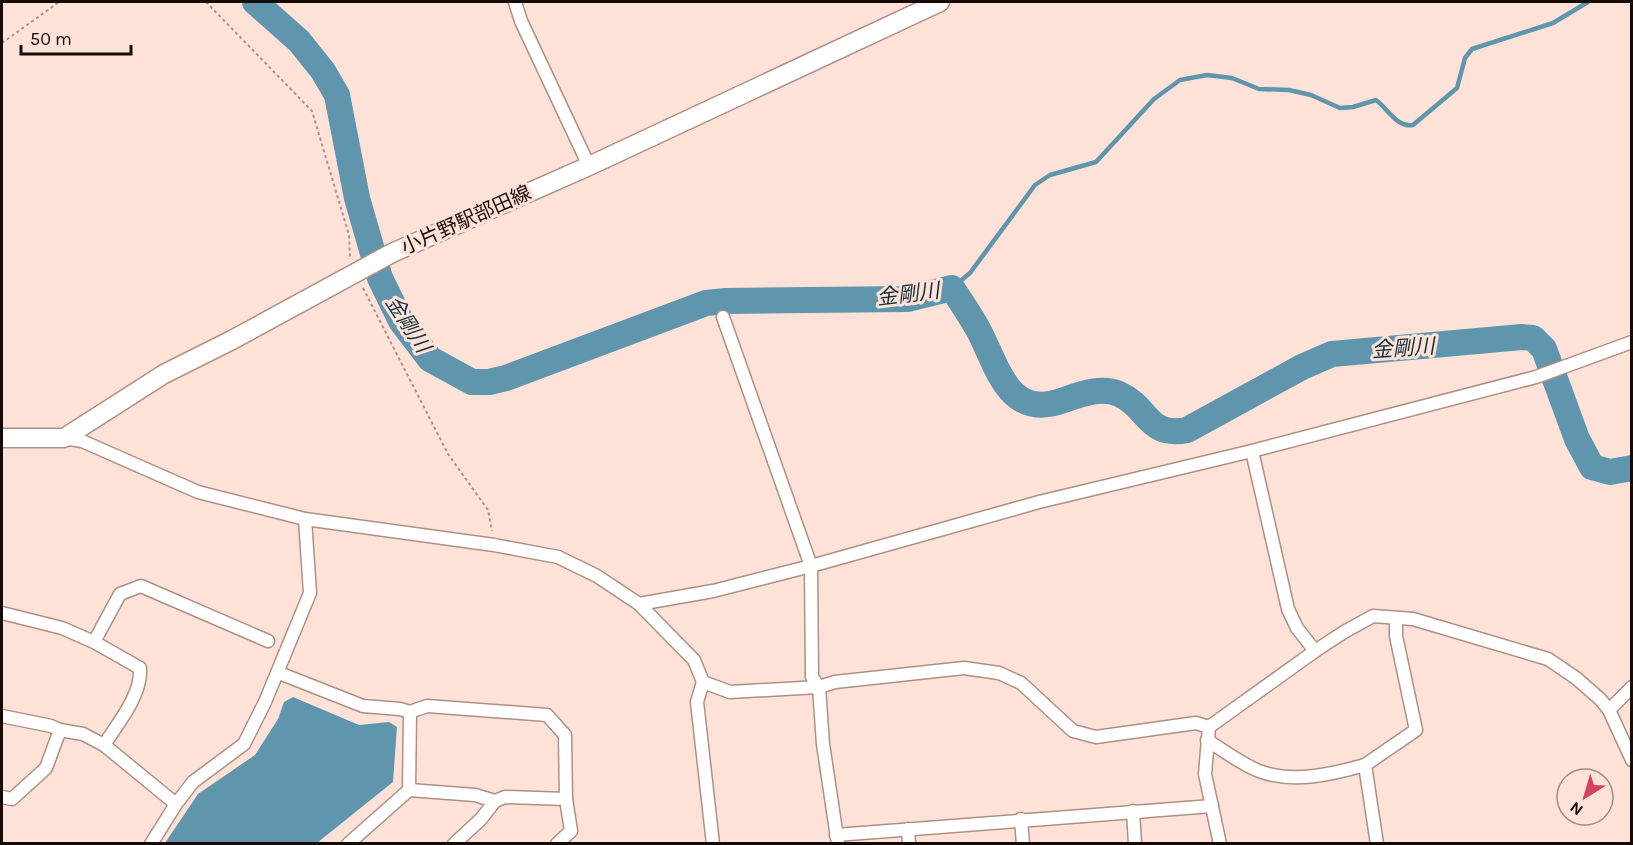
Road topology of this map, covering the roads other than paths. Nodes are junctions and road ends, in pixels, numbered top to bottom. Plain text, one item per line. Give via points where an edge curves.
1 (515, 2) edge
2 (940, 2) edge
3 (589, 166) junction
4 (723, 317) dead end
5 (1632, 342) edge
6 (2, 438) edge
7 (64, 438) junction
8 (1252, 451) junction
9 (305, 519) junction
10 (811, 566) junction
11 (639, 604) junction
12 (2, 613) edge
13 (1396, 618) junction
14 (268, 641) dead end
15 (94, 642) junction
16 (1315, 651) junction
17 (279, 673) junction
18 (703, 682) junction
19 (819, 687) junction
20 (1632, 687) edge
21 (1609, 710) junction
22 (410, 712) junction
23 (2, 716) edge
24 (1209, 727) junction
25 (60, 729) junction
26 (1207, 740) junction
27 (104, 745) junction
28 (1632, 760) edge
29 (1365, 765) junction
30 (409, 790) junction
31 (2, 797) edge
32 (566, 799) junction
33 (495, 801) junction
34 (176, 804) junction
35 (1212, 806) junction
36 (1133, 811) junction
37 (1021, 819) junction
38 (908, 829) junction
39 (837, 839) edge
40 (356, 841) edge
41 (151, 843) edge
42 (454, 843) edge
43 (557, 843) edge
44 (713, 843) edge
45 (909, 843) edge
46 (1023, 843) edge
47 (1135, 843) edge
48 (1220, 843) edge
49 (1377, 843) edge

1 - 3 street
2 - 3 main road, 小片野駅部田線
3 - 7 main road, 小片野駅部田線 via 354,272 164,374
4 - 10 street
5 - 8 street via 1536,377
6 - 7 main road
7 - 9 street via 82,441 198,492
8 - 10 street via 1038,502
8 - 16 street via 1288,609
9 - 11 street via 558,557 597,576
9 - 17 street via 310,593
10 - 11 street via 713,591
10 - 19 street via 812,677
11 - 18 street via 694,660
12 - 15 street via 62,628
13 - 16 street via 1373,616
13 - 21 street via 1413,619 1548,659 1576,678
13 - 29 street via 1396,636 1416,730
14 - 15 street via 141,586 120,594
15 - 27 street via 140,668 141,679 128,707
16 - 24 street
17 - 22 street via 363,706
17 - 34 street via 244,744 193,782
18 - 19 street via 730,692
18 - 44 street via 698,702
19 - 24 street via 964,669 999,673 1021,683 1073,731 1096,737 1196,723
19 - 39 street
20 - 21 street
21 - 28 street
22 - 30 street
22 - 32 street via 427,706 547,715 565,735
23 - 25 street
24 - 26 street
25 - 27 street via 83,734
25 - 31 street via 46,768 12,799
26 - 29 street via 1258,771 1283,777 1340,772
26 - 35 street via 1205,774
27 - 34 street
29 - 49 street
30 - 33 street via 475,795
30 - 40 street
32 - 33 street via 505,796
32 - 43 street via 571,831
33 - 42 street
34 - 41 street
35 - 36 street
35 - 48 street
36 - 37 street
36 - 47 street
37 - 38 street
37 - 46 street
38 - 39 street
38 - 45 street

